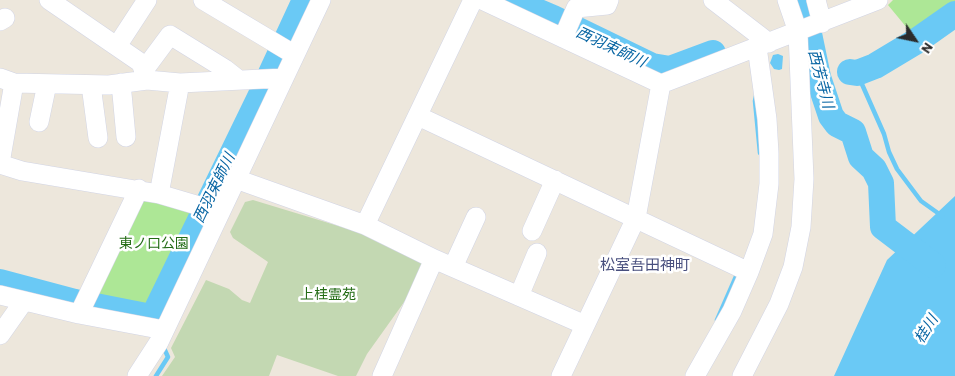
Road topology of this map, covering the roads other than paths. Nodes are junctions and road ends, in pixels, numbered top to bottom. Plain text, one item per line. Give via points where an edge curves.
1 (49, 0) edge
2 (146, 0) edge
3 (203, 0) edge
4 (321, 0) edge
5 (473, 0) edge
6 (482, 0) edge
7 (609, 0) edge
8 (713, 0) edge
9 (787, 0) edge
10 (816, 0) edge
11 (878, 0) edge
12 (69, 6) edge
13 (822, 23) junction
14 (567, 30) junction
15 (798, 32) junction
16 (763, 45) junction
17 (117, 46) junction
18 (286, 50) junction
19 (146, 75) junction
20 (273, 78) junction
21 (240, 80) junction
22 (7, 81) edge
23 (180, 83) junction
24 (47, 84) junction
25 (121, 84) junction
26 (661, 84) junction
27 (91, 85) junction
28 (418, 116) junction
29 (39, 122) dead end
30 (126, 137) dead end
31 (98, 138) dead end
32 (0, 163) edge
33 (236, 179) junction
34 (555, 180) junction
35 (139, 189) junction
36 (159, 194) junction
37 (211, 209) junction
38 (476, 217) dead end
39 (636, 218) junction
40 (365, 225) junction
41 (532, 231) dead end
42 (538, 252) dead end
43 (434, 259) junction
44 (453, 267) junction
45 (749, 272) junction
46 (0, 295) edge
47 (519, 296) junction
48 (24, 301) junction
49 (82, 307) junction
50 (585, 325) junction
51 (164, 330) junction
52 (0, 335) edge
53 (566, 374) edge
54 (137, 376) edge
55 (382, 376) edge
56 (695, 376) edge
57 (742, 376) edge

1 - 12 street
2 - 17 street
3 - 18 street
4 - 18 street
5 - 28 street
6 - 14 street
7 - 14 street via 607,6 576,8
8 - 16 street
9 - 15 street
10 - 13 street
11 - 13 street
12 - 17 street
13 - 15 street
14 - 26 street
15 - 16 street
15 - 57 street via 804,179 801,227 793,267
16 - 26 street
16 - 45 street via 769,184 763,234
17 - 19 street via 141,63
18 - 20 street
19 - 21 street via 170,35
19 - 23 street
19 - 25 street
20 - 21 street
20 - 33 street
21 - 23 street
22 - 24 street
22 - 32 street
23 - 36 street
24 - 27 street
24 - 29 street
25 - 27 street
25 - 30 street
26 - 39 street
27 - 31 street
28 - 34 street
28 - 40 street
32 - 35 street via 22,171
33 - 37 street
33 - 40 street
34 - 39 street
34 - 41 street
35 - 36 street
35 - 49 street
36 - 37 street
37 - 51 street
38 - 44 street
39 - 45 street
39 - 50 street
40 - 43 street
42 - 47 street
43 - 44 street
43 - 55 street
44 - 47 street
45 - 56 street via 732,311
46 - 48 street
47 - 50 street
48 - 49 street
48 - 52 street
49 - 51 street
50 - 53 street
51 - 54 street

